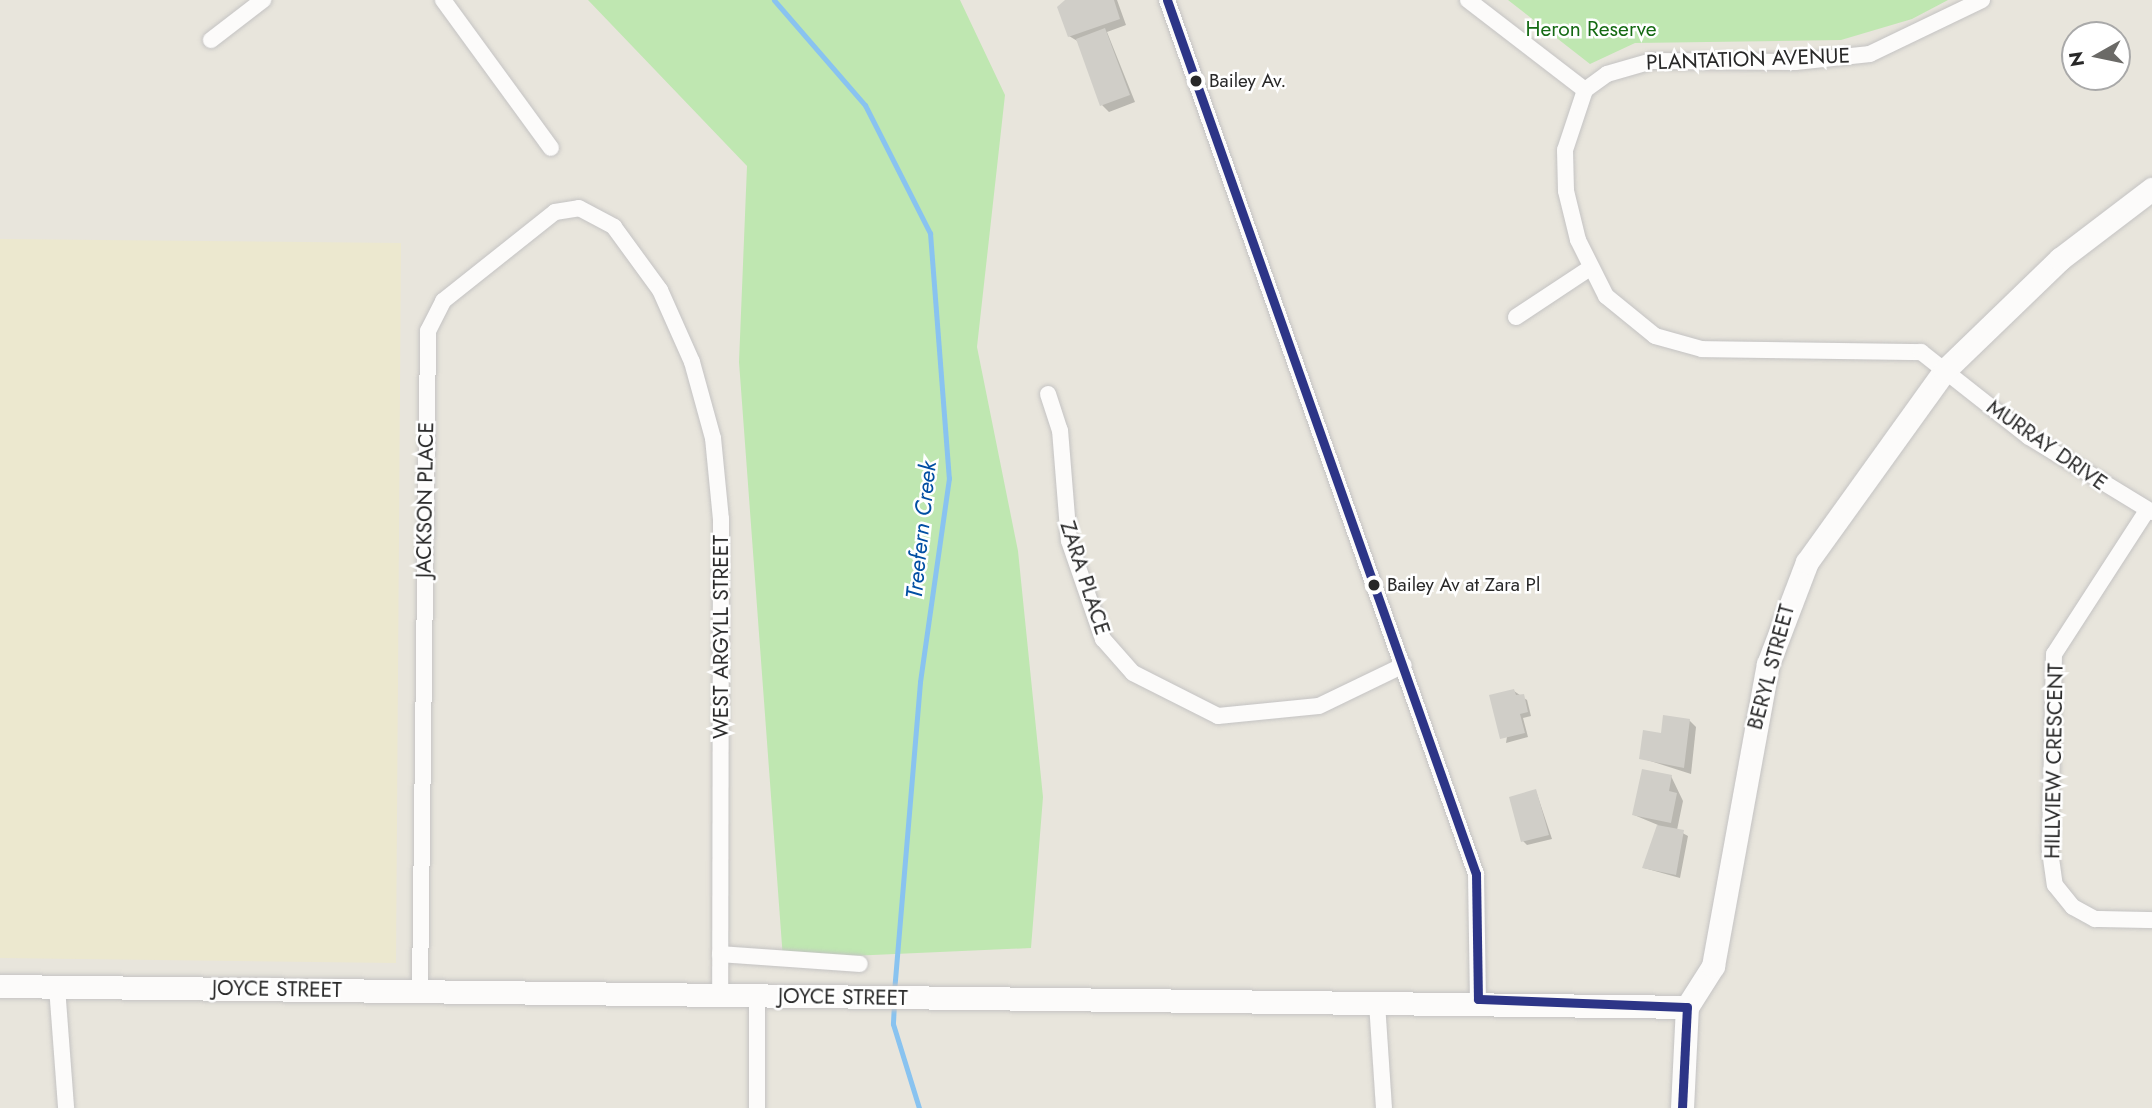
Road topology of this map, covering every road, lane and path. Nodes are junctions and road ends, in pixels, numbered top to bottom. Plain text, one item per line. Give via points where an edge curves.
1 (263, 0) edge
2 (443, 0) edge
3 (1167, 0) edge
4 (1468, 0) edge
5 (1982, 0) edge
6 (211, 40) dead end
7 (1585, 90) junction
8 (551, 148) dead end
9 (2152, 189) edge
10 (1590, 268) junction
11 (660, 290) joint
12 (1516, 317) dead end
13 (1945, 370) junction
14 (1048, 394) dead end
15 (2149, 512) edge
16 (1404, 665) junction
17 (2152, 920) edge
18 (720, 954) junction
19 (860, 964) dead end
20 (0, 986) edge
21 (57, 987) junction
22 (420, 990) junction
23 (720, 994) junction
24 (757, 996) junction
25 (1478, 999) junction
26 (1377, 1003) junction
27 (1687, 1007) junction
28 (66, 1108) edge
29 (757, 1108) edge
30 (1384, 1108) edge
31 (1682, 1108) edge

1 - 6 street
2 - 8 street
3 - 16 street
4 - 7 street
5 - 7 street, PLANTATION AVENUE via 1870,54 1820,62 1641,62 1615,69
7 - 10 street via 1569,131 1564,171
9 - 13 street, BERYL STREET via 2060,259
10 - 12 street
10 - 13 street via 1620,313 1678,344 1913,351
11 - 18 street, WEST ARGYLL STREET via 692,362 713,438 721,519
11 - 22 street, JACKSON PLACE via 614,227 586,210 561,209 443,301 432,321
13 - 15 street, MURRAY DRIVE via 2029,437
13 - 27 street, BERYL STREET via 1822,534 1779,624 1713,966
14 - 16 street, ZARA PLACE via 1060,430 1069,541 1102,639 1133,673 1218,716 1319,706
15 - 17 street, HILLVIEW CRESCENT via 2054,654 2050,851 2055,885 2073,907 2095,919
16 - 25 street via 1476,874
18 - 19 street
18 - 23 street, WEST ARGYLL STREET
20 - 21 street, JOYCE STREET
21 - 22 street, JOYCE STREET
21 - 28 street
22 - 23 street, JOYCE STREET
23 - 24 street, JOYCE STREET
24 - 26 street, JOYCE STREET
24 - 29 street
25 - 26 street, JOYCE STREET
25 - 27 street, JOYCE STREET
26 - 30 street
27 - 31 street, BERYL STREET

